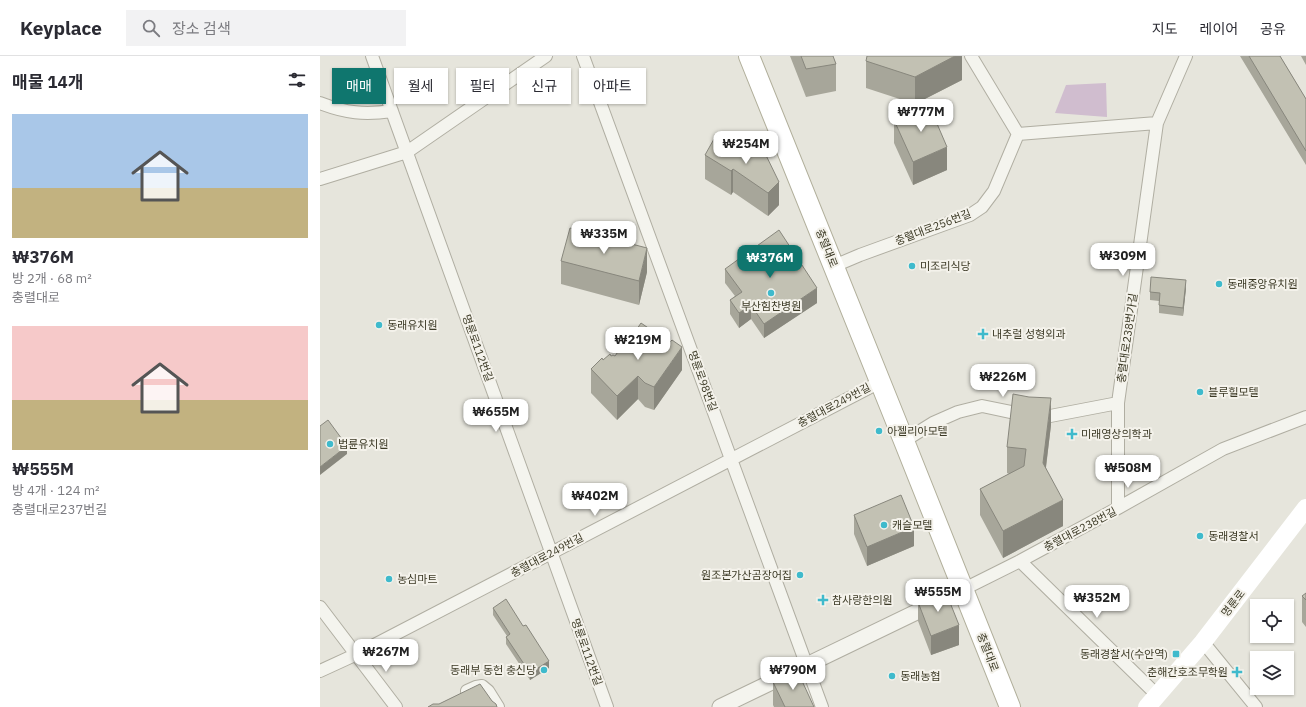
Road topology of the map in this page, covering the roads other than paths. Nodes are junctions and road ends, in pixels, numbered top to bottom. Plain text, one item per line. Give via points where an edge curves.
1 (372, 56) edge
2 (546, 56) edge
3 (583, 56) edge
4 (749, 56) edge
5 (971, 56) edge
6 (1186, 56) edge
7 (320, 103) edge
8 (392, 111) junction
9 (1157, 123) junction
10 (1018, 134) junction
11 (407, 152) junction
12 (320, 179) edge
13 (834, 266) junction
14 (880, 382) junction
15 (1118, 403) junction
16 (1306, 417) edge
17 (904, 440) junction
18 (731, 459) junction
19 (1118, 508) junction
20 (1306, 508) edge
21 (552, 553) junction
22 (1020, 561) junction
23 (962, 590) junction
24 (320, 607) edge
25 (1202, 642) junction
26 (356, 654) junction
27 (807, 665) junction
28 (320, 671) edge
29 (456, 696) edge
30 (1152, 701) edge
31 (1011, 704) edge
32 (396, 707) edge
33 (498, 707) edge
34 (607, 707) edge
35 (720, 707) edge
36 (822, 707) edge
37 (1256, 707) edge

1 - 8 street, 명륜로112번길
2 - 11 street
3 - 18 street, 명륜로98번길
4 - 13 main road, 충렬대로
5 - 10 street
6 - 9 street, 충렬대로238번가길
7 - 8 street via 339,110 372,114
8 - 11 street, 명륜로112번길
9 - 10 street
9 - 15 street, 충렬대로238번가길
10 - 13 street, 충렬대로256번길 via 994,191 982,207 970,215
11 - 12 street
11 - 21 street, 명륜로112번길
13 - 14 main road, 충렬대로
14 - 17 main road, 충렬대로
14 - 18 street, 충렬대로249번길
15 - 17 street via 1045,417 982,406 958,412
15 - 19 street, 충렬대로238번가길
16 - 19 street, 충렬대로238번길 via 1223,449
17 - 23 main road, 충렬대로
18 - 21 street, 충렬대로249번길
18 - 27 street, 명륜로98번길
19 - 22 street, 충렬대로238번길
20 - 25 main road, 명륜로
21 - 26 street, 충렬대로249번길
21 - 34 street, 명륜로112번길
22 - 23 street, 충렬대로238번길
22 - 30 street, 명륜로
23 - 27 street
23 - 31 main road, 충렬대로
24 - 26 street
25 - 30 main road, 명륜로
25 - 37 street
26 - 28 street, 충렬대로249번길
26 - 32 street
27 - 35 street
27 - 36 street, 명륜로98번길
29 - 33 street via 476,686 482,686

